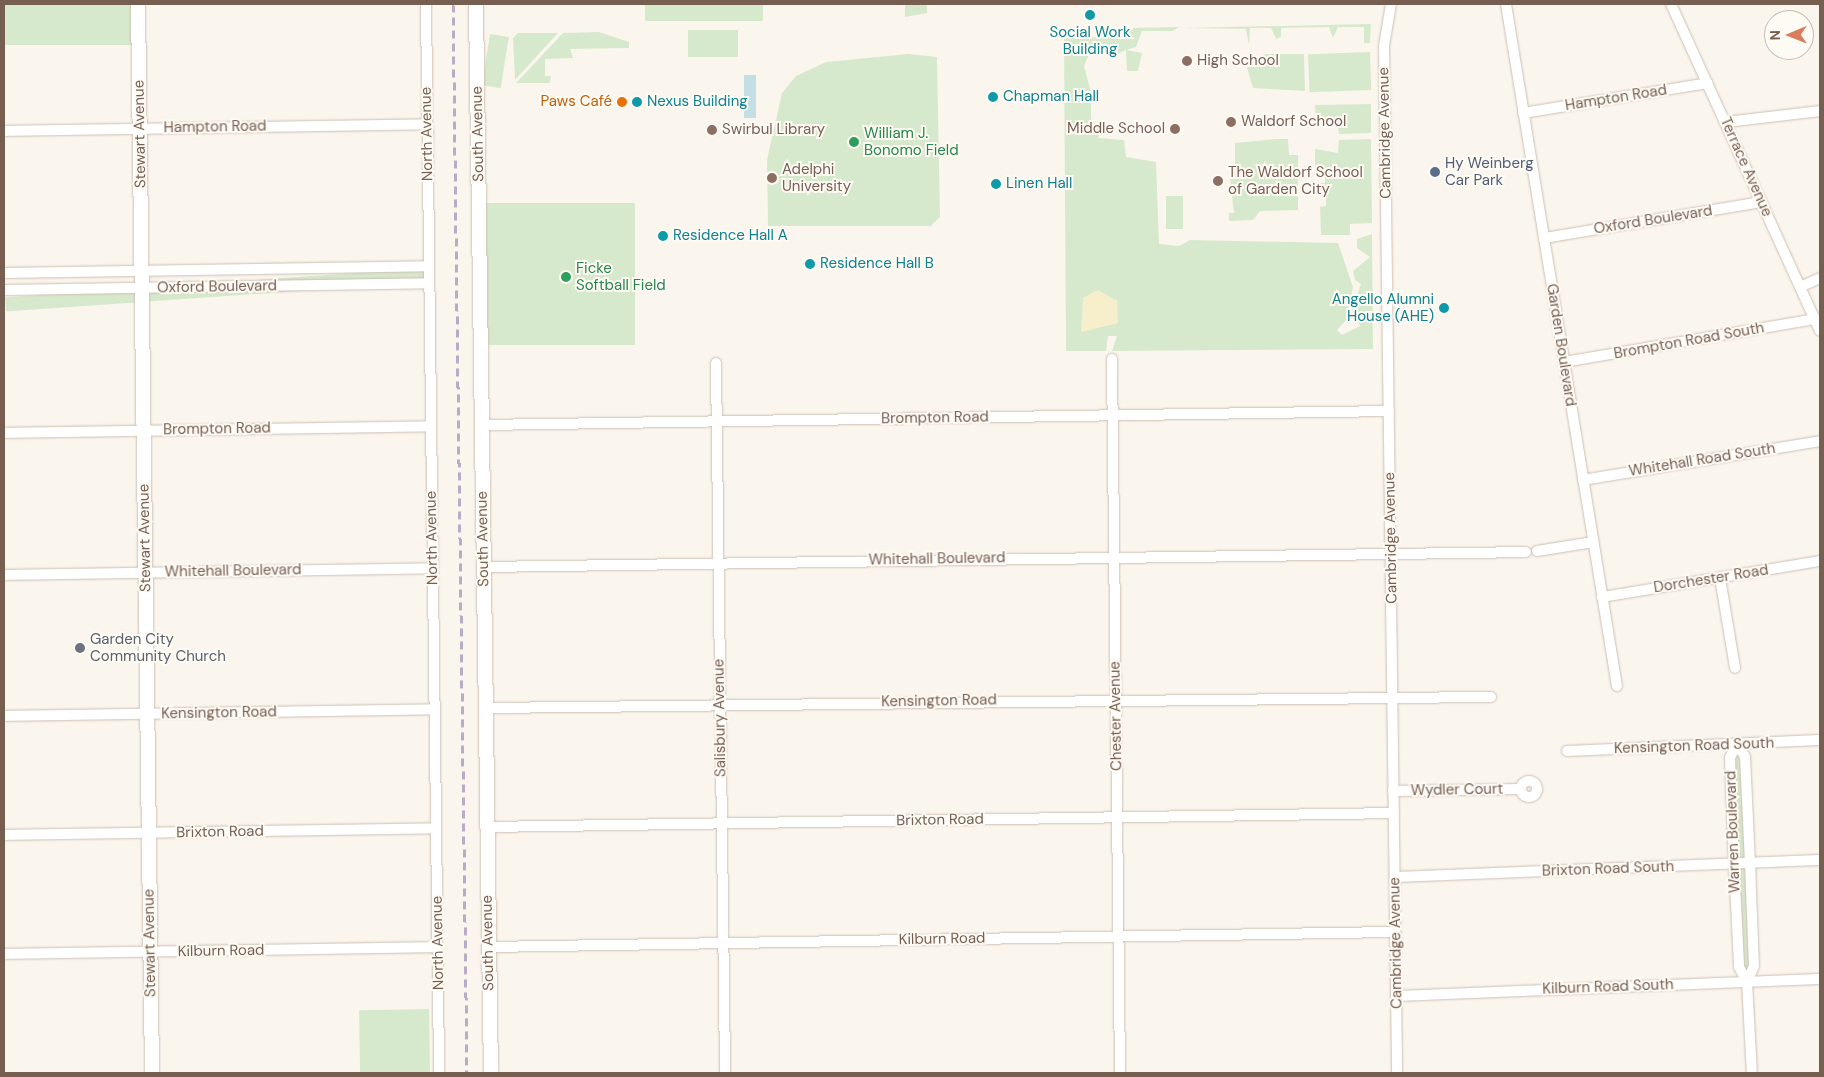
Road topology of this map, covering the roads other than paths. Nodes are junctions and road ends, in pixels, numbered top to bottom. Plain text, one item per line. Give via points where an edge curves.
1 (138, 4) edge
2 (426, 4) edge
3 (476, 4) edge
4 (1391, 4) edge
5 (1506, 4) edge
6 (1672, 4) edge
7 (1708, 83) junction
8 (1820, 111) edge
9 (1523, 113) junction
10 (1726, 122) junction
11 (427, 124) junction
12 (140, 128) junction
13 (4, 131) edge
14 (1761, 202) junction
15 (1544, 238) junction
16 (429, 266) junction
17 (290, 269) junction
18 (142, 271) junction
19 (4, 273) edge
20 (1820, 278) edge
21 (429, 283) junction
22 (290, 286) junction
23 (1800, 287) junction
24 (142, 288) junction
25 (4, 290) edge
26 (1815, 319) junction
27 (1820, 331) edge
28 (1112, 359) dead end
29 (1564, 362) junction
30 (716, 363) dead end
31 (1389, 411) junction
32 (1112, 415) junction
33 (716, 421) junction
34 (481, 425) junction
35 (431, 426) junction
36 (144, 430) junction
37 (4, 433) edge
38 (1820, 441) edge
39 (1583, 480) junction
40 (1593, 542) junction
41 (1537, 551) dead end
42 (1390, 552) junction
43 (1526, 552) dead end
44 (1114, 556) junction
45 (1820, 562) edge
46 (718, 563) junction
47 (483, 567) junction
48 (433, 568) junction
49 (146, 572) junction
50 (4, 575) edge
51 (1720, 578) junction
52 (1602, 597) junction
53 (1735, 668) dead end
54 (1617, 686) dead end
55 (1394, 696) junction
56 (1492, 697) dead end
57 (1116, 698) junction
58 (720, 705) junction
59 (485, 708) junction
60 (435, 710) junction
61 (147, 714) junction
62 (4, 716) edge
63 (1820, 740) edge
64 (1737, 744) junction
65 (1567, 750) dead end
66 (1521, 789) dead end
67 (1393, 791) junction
68 (1394, 813) junction
69 (1117, 817) junction
70 (722, 824) junction
71 (486, 827) junction
72 (436, 828) junction
73 (149, 833) junction
74 (4, 835) edge
75 (1820, 860) edge
76 (1750, 862) junction
77 (1734, 863) junction
78 (1395, 877) junction
79 (1395, 932) junction
80 (1118, 936) junction
81 (723, 943) junction
82 (438, 947) junction
83 (488, 947) junction
84 (150, 952) junction
85 (4, 954) edge
86 (1820, 979) edge
87 (1747, 982) junction
88 (1396, 996) junction
89 (152, 1073) edge
90 (439, 1073) edge
91 (491, 1073) edge
92 (725, 1073) edge
93 (1120, 1073) edge
94 (1397, 1073) edge
95 (1752, 1073) edge

1 - 12 main road, Stewart Avenue
2 - 11 street, North Avenue
3 - 34 main road, South Avenue
4 - 31 street, Cambridge Avenue via 1384,46
5 - 9 street, Garden Boulevard
6 - 7 street, Terrace Avenue
7 - 9 street, Hampton Road
7 - 10 street, Terrace Avenue
8 - 10 street
9 - 15 street, Garden Boulevard
10 - 14 street, Terrace Avenue
11 - 12 street, Hampton Road
11 - 16 street, North Avenue
12 - 13 street, Hampton Road
12 - 18 main road, Stewart Avenue
14 - 15 street, Oxford Boulevard
14 - 23 street, Terrace Avenue
15 - 29 street, Garden Boulevard
16 - 17 street, Oxford Boulevard
16 - 21 street, North Avenue
17 - 18 street, Oxford Boulevard
17 - 22 street
18 - 19 street, Oxford Boulevard
18 - 24 main road, Stewart Avenue
20 - 23 street
21 - 22 street, Oxford Boulevard
21 - 35 street, North Avenue
22 - 24 street, Oxford Boulevard
23 - 26 street, Terrace Avenue
24 - 25 street, Oxford Boulevard
24 - 36 main road, Stewart Avenue
26 - 27 street, Terrace Avenue
26 - 29 street, Brompton Road South
28 - 32 street, Chester Avenue
29 - 39 street, Garden Boulevard
30 - 33 street, Salisbury Avenue
31 - 32 street, Brompton Road
31 - 42 street, Cambridge Avenue
32 - 33 street, Brompton Road
32 - 44 street, Chester Avenue
33 - 34 street, Brompton Road
33 - 46 street, Salisbury Avenue
34 - 47 main road, South Avenue
35 - 36 street, Brompton Road
35 - 48 street, North Avenue
36 - 37 street, Brompton Road
36 - 49 main road, Stewart Avenue
38 - 39 street, Whitehall Road South
39 - 40 street, Garden Boulevard
40 - 41 street
40 - 52 street, Garden Boulevard
42 - 43 street, Whitehall Boulevard
42 - 44 street, Whitehall Boulevard
42 - 55 street, Cambridge Avenue
44 - 46 street, Whitehall Boulevard
44 - 57 street, Chester Avenue
45 - 51 street, Dorchester Road
46 - 47 street, Whitehall Boulevard
46 - 58 street, Salisbury Avenue
47 - 59 main road, South Avenue
48 - 49 street, Whitehall Boulevard
48 - 60 street, North Avenue
49 - 50 street, Whitehall Boulevard
49 - 61 main road, Stewart Avenue
51 - 52 street, Dorchester Road
51 - 53 street
52 - 54 street, Garden Boulevard
55 - 56 street, Kensington Road
55 - 57 street, Kensington Road
55 - 67 street, Cambridge Avenue
57 - 58 street, Kensington Road
57 - 69 street, Chester Avenue
58 - 59 street, Kensington Road
58 - 70 street, Salisbury Avenue
59 - 71 main road, South Avenue
60 - 61 street, Kensington Road
60 - 72 street, North Avenue
61 - 62 street, Kensington Road
61 - 73 main road, Stewart Avenue
63 - 64 street, Kensington Road South
64 - 65 street, Kensington Road South
64 - 76 street, Warren Boulevard via 1745,758
64 - 77 street, Warren Boulevard via 1730,758
66 - 67 street, Wydler Court
67 - 68 street, Cambridge Avenue
68 - 69 street, Brixton Road
68 - 78 street, Cambridge Avenue
69 - 70 street, Brixton Road
69 - 80 street, Chester Avenue
70 - 71 street, Brixton Road
70 - 81 street, Salisbury Avenue
71 - 83 main road, South Avenue
72 - 73 street, Brixton Road
72 - 82 street, North Avenue
73 - 74 street, Brixton Road
73 - 84 main road, Stewart Avenue
75 - 76 street, Brixton Road South
76 - 77 street, Brixton Road South
76 - 87 street, Warren Boulevard via 1754,966
77 - 78 street, Brixton Road South
77 - 87 street, Warren Boulevard via 1739,968
78 - 79 street, Cambridge Avenue
79 - 80 street, Kilburn Road
79 - 88 street, Cambridge Avenue
80 - 81 street, Kilburn Road
80 - 93 street, Chester Avenue
81 - 83 street, Kilburn Road
81 - 92 street, Salisbury Avenue
82 - 84 street, Kilburn Road
82 - 90 street, North Avenue
83 - 91 main road, South Avenue
84 - 85 street, Kilburn Road
84 - 89 main road, Stewart Avenue
86 - 87 street, Kilburn Road South
87 - 88 street, Kilburn Road South
87 - 95 street, Warren Boulevard
88 - 94 street, Cambridge Avenue

